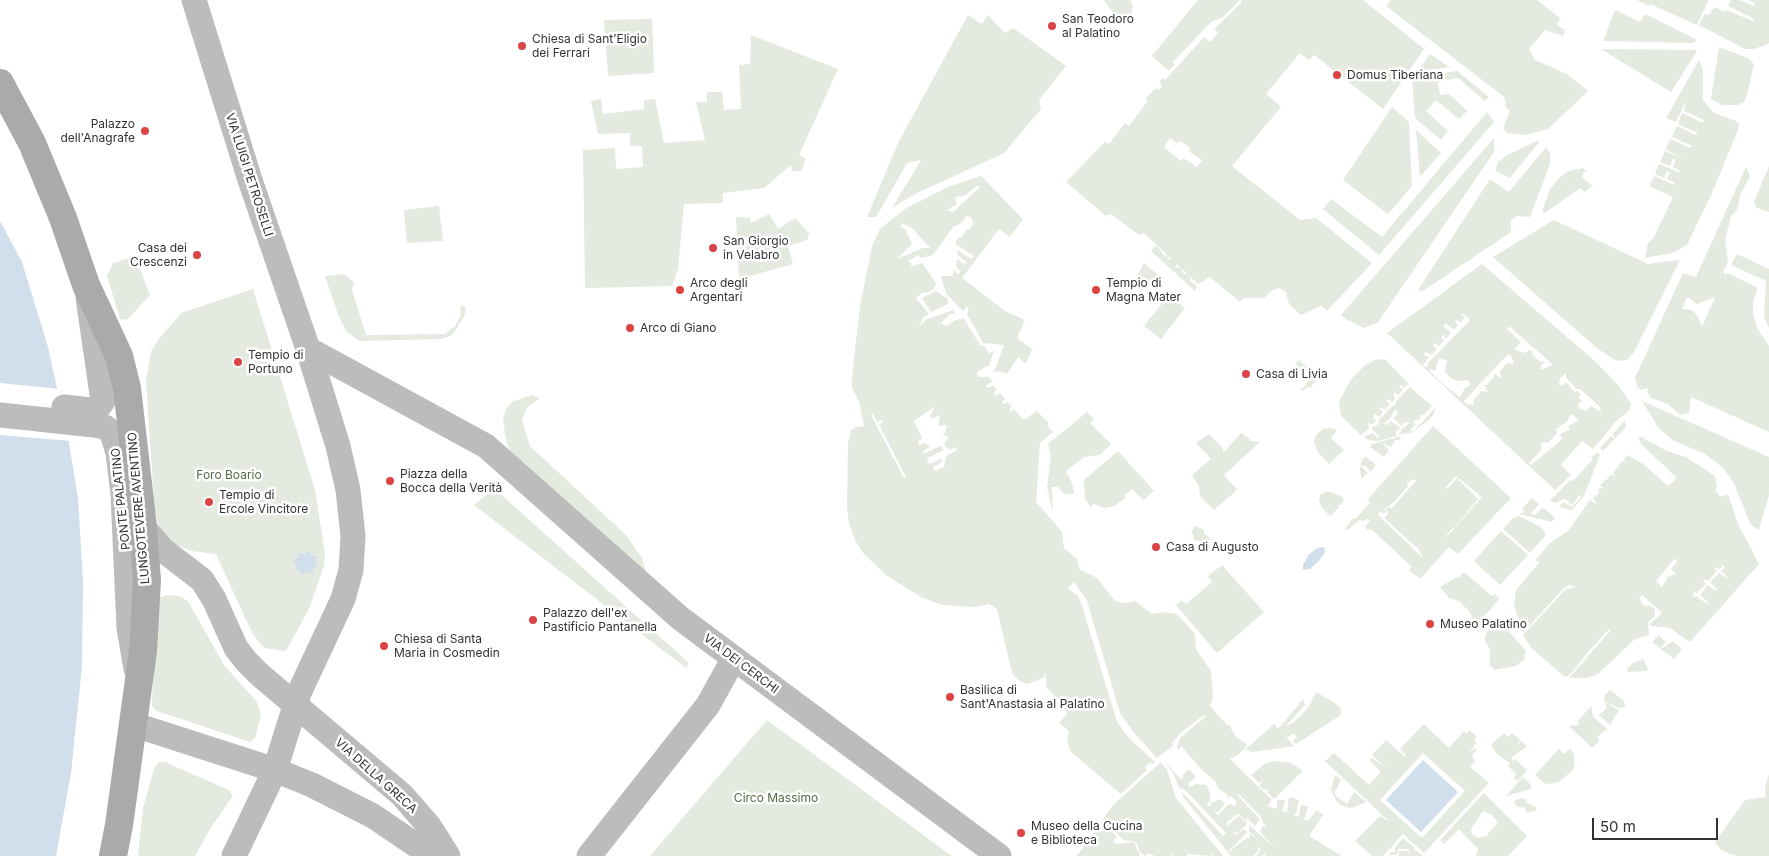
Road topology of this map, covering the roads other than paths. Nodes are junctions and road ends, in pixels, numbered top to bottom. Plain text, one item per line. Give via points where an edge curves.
1 (194, 0) edge
2 (0, 83) edge
3 (86, 285) junction
4 (308, 349) junction
5 (0, 401) edge
6 (0, 416) edge
7 (89, 417) junction
8 (144, 527) junction
9 (734, 658) junction
10 (138, 679) junction
11 (295, 705) junction
12 (132, 724) junction
13 (275, 770) junction
14 (113, 856) edge
15 (234, 856) edge
16 (432, 856) edge
17 (448, 856) edge
18 (589, 856) edge
19 (999, 856) edge

1 - 4 main road, VIA LUIGI PETROSELLI via 254,194
2 - 3 main road, LUNGOTEVERE AVENTINO via 32,143
3 - 7 main road via 103,401
3 - 8 main road, LUNGOTEVERE AVENTINO via 123,368
4 - 9 main road, VIA DEI CERCHI via 486,446 638,583
4 - 11 main road via 348,490 353,554 343,599 306,674
5 - 7 main road, PONTE PALATINO
6 - 7 main road, PONTE PALATINO
7 - 10 main road, PONTE PALATINO via 112,433 118,453 127,544 129,628
8 - 10 main road, LUNGOTEVERE AVENTINO via 147,580
8 - 11 main road, VIA DELLA GRECA via 163,550 202,580 241,656
9 - 18 main road via 708,705
9 - 19 main road, VIA DEI CERCHI
10 - 12 main road, LUNGOTEVERE AVENTINO
11 - 13 main road
11 - 17 main road, VIA DELLA GRECA via 402,795 429,826
12 - 13 main road
12 - 14 main road, LUNGOTEVERE AVENTINO
13 - 15 main road
13 - 16 main road via 354,805

